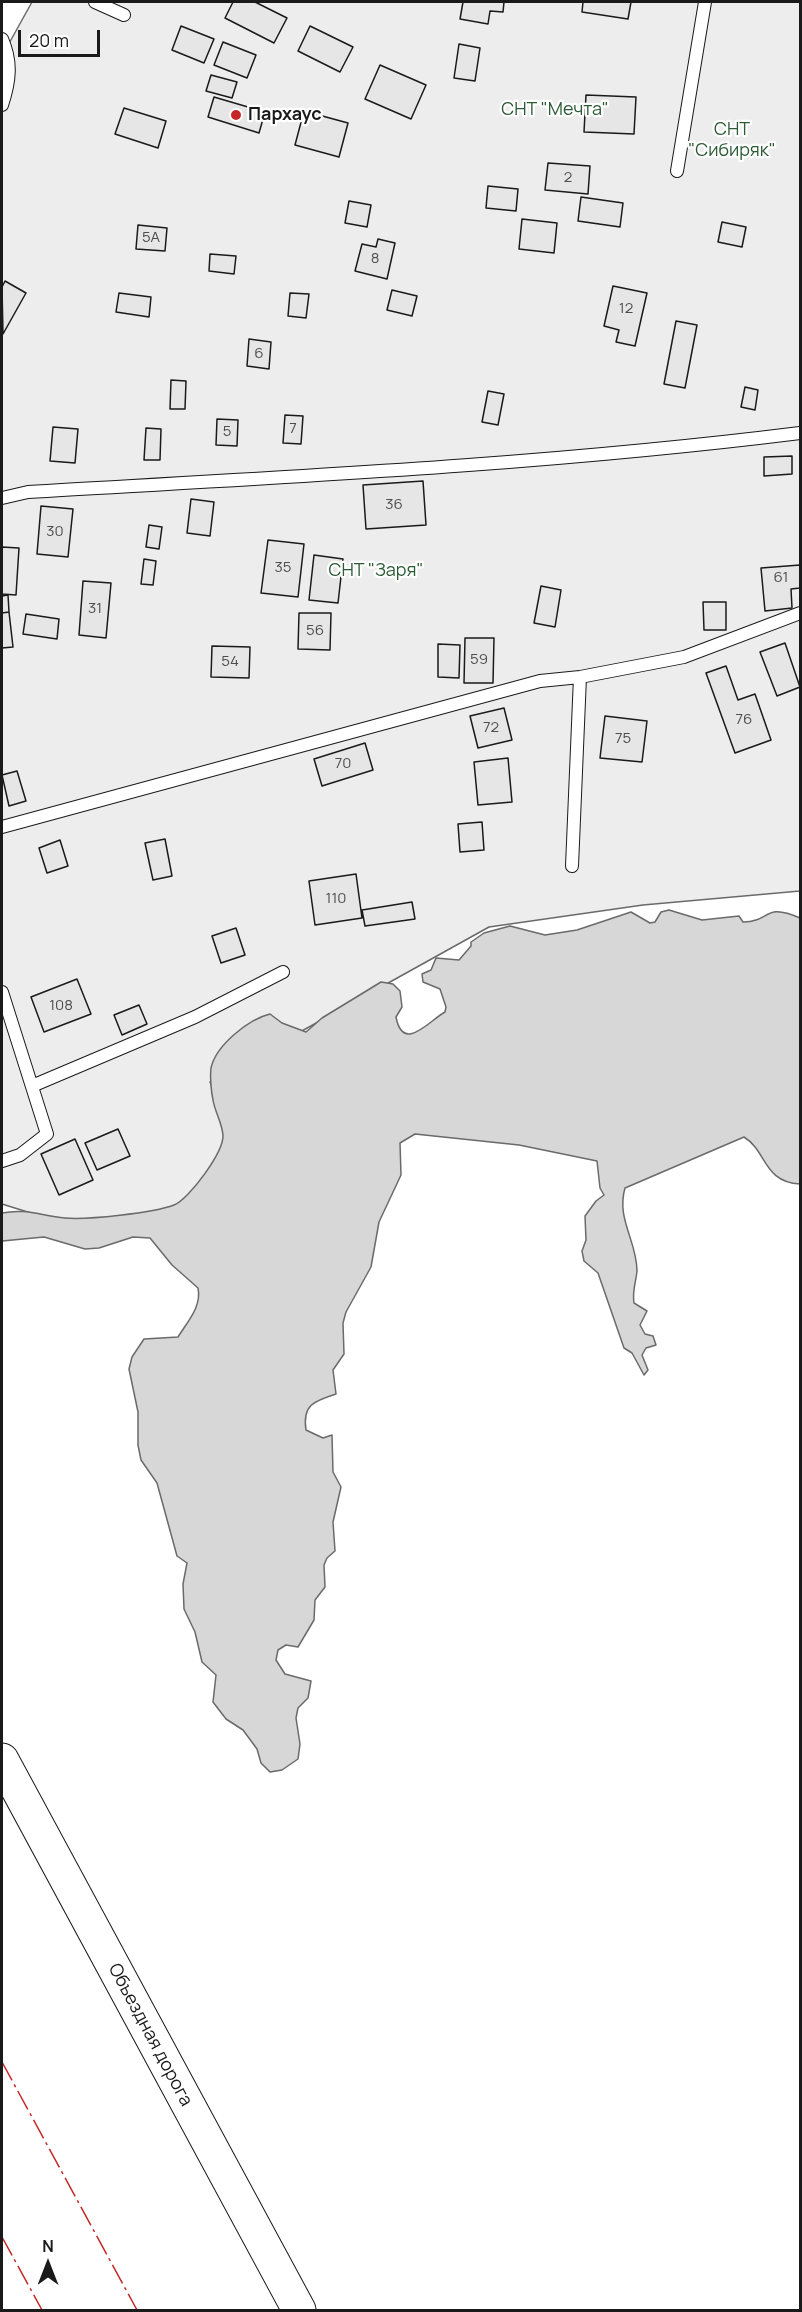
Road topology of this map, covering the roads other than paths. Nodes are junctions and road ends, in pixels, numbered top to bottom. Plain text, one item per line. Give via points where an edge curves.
1 (95, 2) edge
2 (705, 2) edge
3 (124, 15) dead end
4 (2, 39) edge
5 (2, 105) edge
6 (677, 171) dead end
7 (801, 433) edge
8 (2, 498) edge
9 (801, 613) edge
10 (580, 677) junction
11 (2, 827) edge
12 (572, 866) dead end
13 (283, 972) dead end
14 (2, 992) edge
15 (32, 1086) junction
16 (2, 1161) edge
17 (2, 1760) edge
18 (299, 2310) edge

1 - 3 lane
2 - 6 lane
4 - 5 lane via 8,54 9,82
7 - 8 lane via 688,447 330,475 28,492
9 - 10 lane via 684,657
10 - 11 lane via 540,681
10 - 12 lane
13 - 15 lane via 195,1017
14 - 15 lane
15 - 16 lane via 47,1134 20,1155
17 - 18 main road, Объездная дорога

